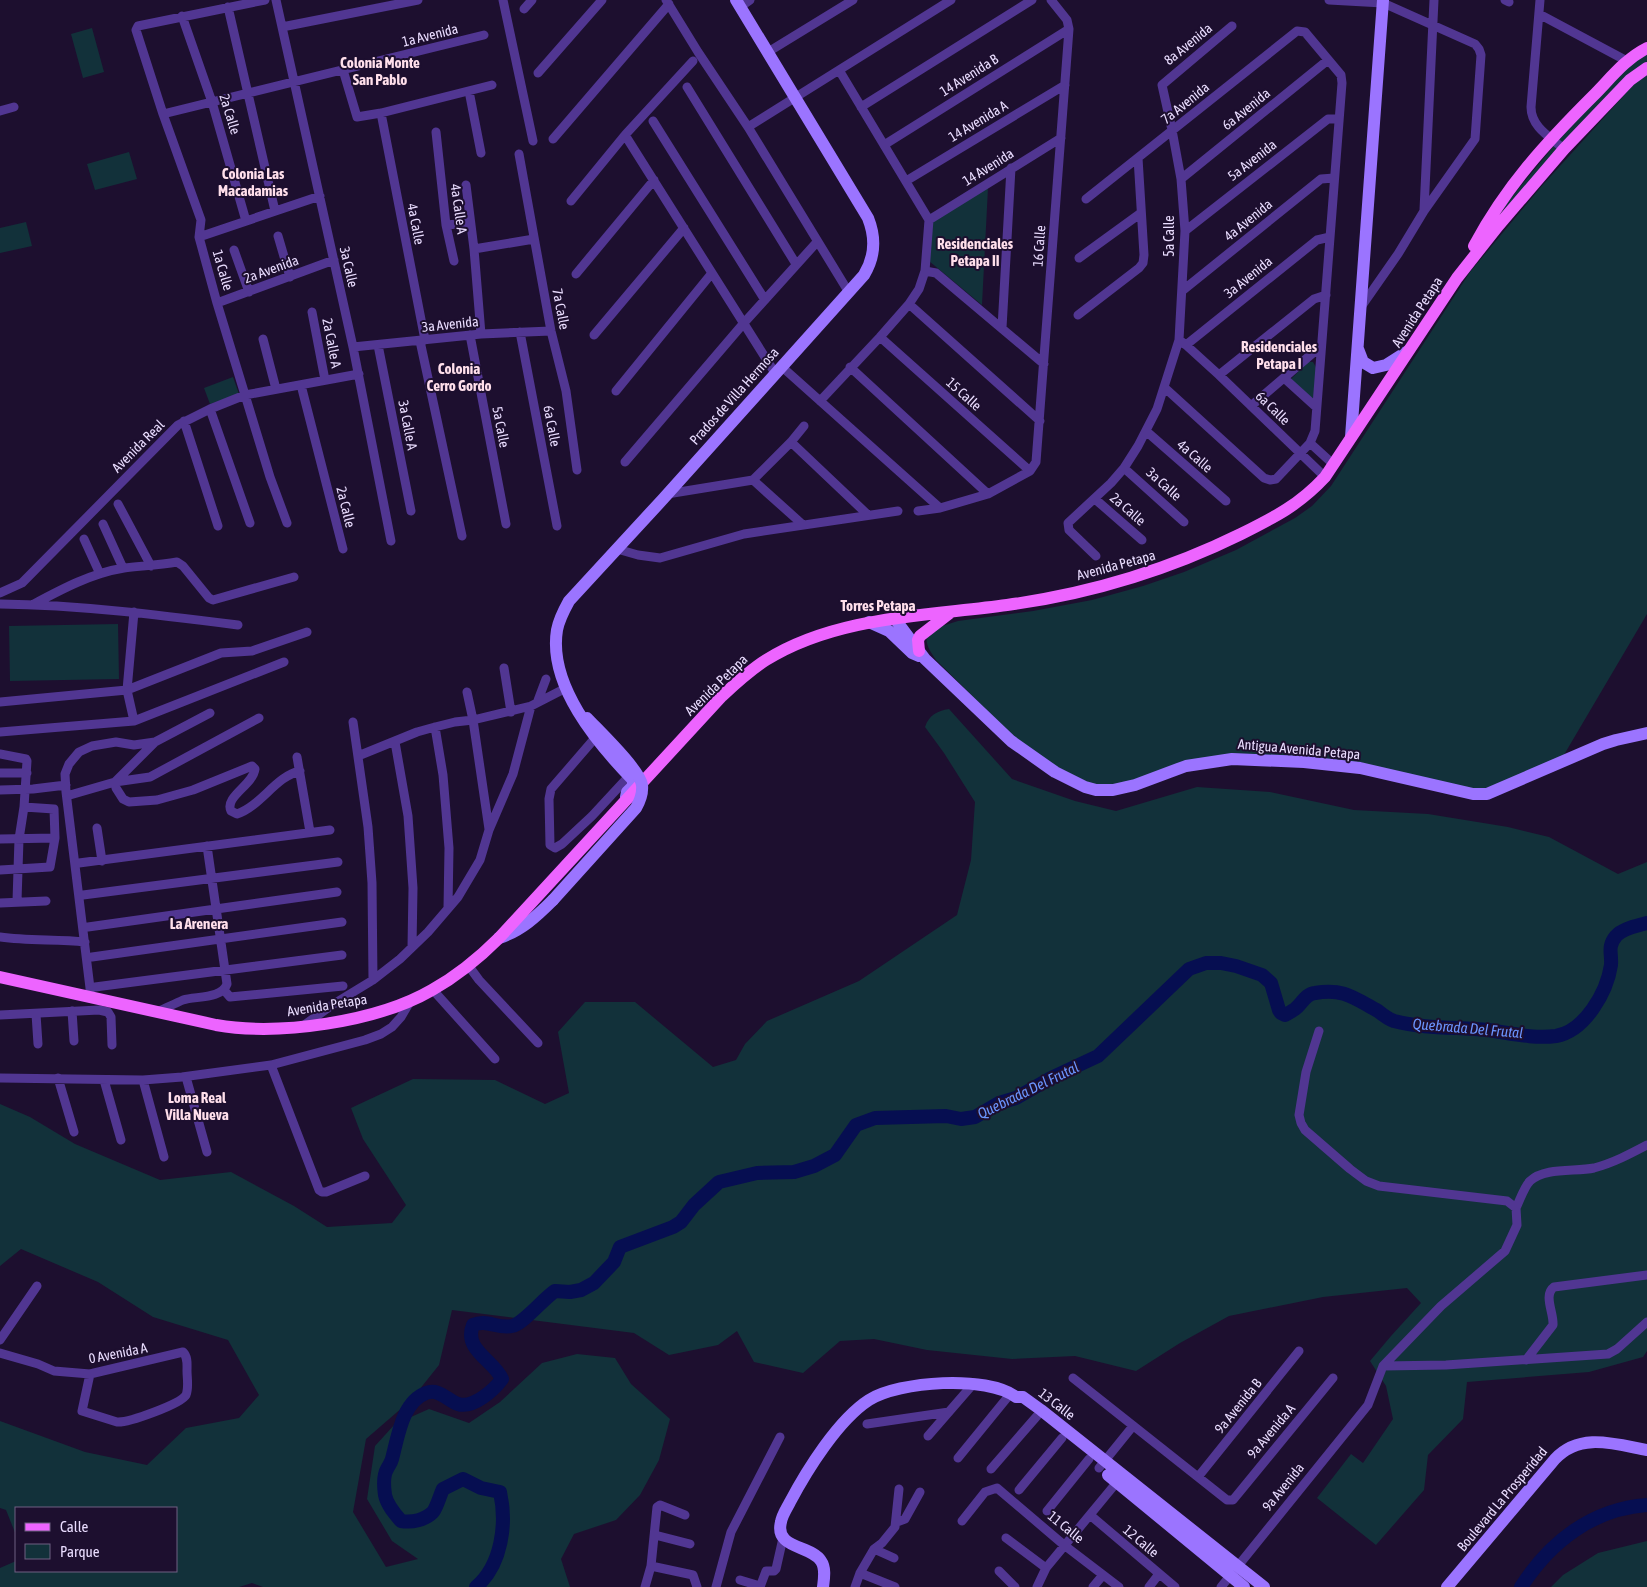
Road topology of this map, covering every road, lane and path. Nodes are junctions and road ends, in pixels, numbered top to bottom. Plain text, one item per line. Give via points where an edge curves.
1 (265, 0) edge
2 (276, 0) edge
3 (418, 0) edge
4 (503, 0) edge
5 (532, 0) edge
6 (602, 0) edge
7 (853, 0) edge
8 (951, 0) edge
9 (1032, 0) edge
10 (1051, 0) edge
11 (1330, 0) edge
12 (1434, 0) edge
13 (1540, 0) edge
14 (1383, 1) edge
15 (667, 2) edge
16 (742, 2) edge
17 (228, 6) junction
18 (524, 9) dead end
19 (1539, 14) junction
20 (182, 16) junction
21 (1232, 26) dead end
22 (1432, 26) junction
23 (282, 27) junction
24 (1069, 29) junction
25 (484, 35) dead end
26 (1647, 48) edge
27 (768, 52) junction
28 (693, 60) dead end
29 (1328, 60) junction
30 (1627, 61) junction
31 (1647, 68) edge
32 (343, 70) junction
33 (838, 70) junction
34 (538, 73) dead end
35 (294, 82) junction
36 (492, 85) dead end
37 (1065, 85) junction
38 (1162, 85) joint
39 (687, 87) dead end
40 (469, 91) junction
41 (248, 93) junction
42 (796, 97) junction
43 (212, 102) junction
44 (14, 107) dead end
45 (861, 107) junction
46 (0, 111) edge
47 (381, 113) junction
48 (163, 114) junction
49 (1339, 119) junction
50 (653, 121) dead end
51 (748, 128) junction
52 (1172, 130) junction
53 (436, 132) dead end
54 (625, 135) junction
55 (1061, 138) junction
56 (1551, 138) junction
57 (553, 139) dead end
58 (533, 141) dead end
59 (884, 145) junction
60 (1564, 149) junction
61 (481, 153) dead end
62 (519, 154) dead end
63 (1138, 158) junction
64 (1012, 168) junction
65 (1334, 178) junction
66 (1181, 179) junction
67 (654, 180) junction
68 (906, 181) junction
69 (466, 184) dead end
70 (320, 196) junction
71 (1086, 199) dead end
72 (571, 201) dead end
73 (275, 211) junction
74 (1424, 211) junction
75 (1141, 213) junction
76 (929, 220) junction
77 (246, 221) junction
78 (470, 223) junction
79 (446, 225) junction
80 (684, 228) junction
81 (1184, 231) junction
82 (278, 236) dead end
83 (199, 237) junction
84 (1330, 237) junction
85 (534, 239) junction
86 (816, 242) junction
87 (474, 249) junction
88 (234, 250) dead end
89 (1080, 258) dead end
90 (334, 260) junction
91 (454, 261) dead end
92 (796, 264) junction
93 (925, 271) junction
94 (712, 273) junction
95 (576, 274) dead end
96 (290, 277) junction
97 (1457, 278) junction
98 (1182, 291) junction
99 (249, 292) junction
100 (848, 292) junction
101 (1326, 295) junction
102 (765, 300) junction
103 (218, 303) junction
104 (908, 304) junction
105 (1360, 309) junction
106 (312, 312) dead end
107 (1078, 315) dead end
108 (743, 324) junction
109 (1002, 328) junction
110 (551, 331) junction
111 (520, 332) junction
112 (481, 334) junction
113 (470, 335) junction
114 (594, 335) dead end
115 (880, 337) junction
116 (263, 339) dead end
117 (422, 340) junction
118 (1183, 342) junction
119 (1357, 342) junction
120 (378, 345) junction
121 (1321, 346) junction
122 (353, 347) junction
123 (1410, 350) junction
124 (1044, 364) junction
125 (850, 367) junction
126 (778, 370) junction
127 (359, 374) junction
128 (1219, 375) junction
129 (1284, 378) junction
130 (325, 380) junction
131 (301, 385) junction
132 (1165, 388) junction
133 (276, 389) junction
134 (616, 391) dead end
135 (245, 395) junction
136 (820, 401) junction
137 (1250, 406) junction
138 (1316, 407) junction
139 (210, 408) junction
140 (1040, 420) junction
141 (184, 421) junction
142 (804, 426) dead end
143 (1146, 431) junction
144 (1351, 437) junction
145 (791, 442) junction
146 (1310, 444) junction
147 (1319, 452) junction
148 (1300, 454) junction
149 (625, 462) dead end
150 (1309, 462) junction
151 (1334, 464) junction
152 (1124, 468) junction
153 (1032, 469) junction
154 (577, 470) dead end
155 (1325, 477) junction
156 (753, 480) junction
157 (667, 494) junction
158 (988, 494) junction
159 (1095, 499) junction
160 (1226, 502) dead end
161 (118, 504) dead end
162 (940, 508) junction
163 (411, 511) dead end
164 (918, 511) dead end
165 (898, 512) dead end
166 (868, 515) junction
167 (1184, 522) dead end
168 (250, 523) dead end
169 (287, 523) dead end
170 (103, 524) dead end
171 (506, 524) dead end
172 (802, 524) junction
173 (218, 526) dead end
174 (557, 526) dead end
175 (462, 536) dead end
176 (84, 539) dead end
177 (1142, 540) dead end
178 (391, 541) dead end
179 (343, 549) dead end
180 (617, 549) junction
181 (1096, 556) dead end
182 (151, 566) junction
183 (123, 568) junction
184 (100, 574) junction
185 (294, 577) dead end
186 (0, 593) edge
187 (0, 604) edge
188 (34, 604) junction
189 (134, 612) junction
190 (951, 612) junction
191 (895, 619) junction
192 (868, 622) junction
193 (238, 625) dead end
194 (307, 632) dead end
195 (922, 655) junction
196 (284, 662) dead end
197 (504, 668) dead end
198 (546, 679) dead end
199 (127, 690) junction
200 (467, 692) dead end
201 (568, 693) junction
202 (0, 702) edge
203 (534, 704) junction
204 (210, 712) dead end
205 (510, 712) junction
206 (259, 718) dead end
207 (473, 720) junction
208 (134, 721) junction
209 (353, 722) dead end
210 (434, 727) junction
211 (0, 732) edge
212 (1647, 733) edge
213 (595, 738) junction
214 (155, 742) junction
215 (395, 742) junction
216 (0, 754) edge
217 (358, 756) junction
218 (298, 757) dead end
219 (300, 771) junction
220 (0, 773) edge
221 (27, 773) junction
222 (629, 776) junction
223 (116, 782) junction
224 (66, 785) junction
225 (26, 789) junction
226 (0, 790) edge
227 (70, 796) dead end
228 (625, 800) junction
229 (24, 807) junction
230 (97, 828) dead end
231 (330, 830) dead end
232 (489, 830) junction
233 (310, 832) junction
234 (55, 838) junction
235 (0, 839) edge
236 (19, 839) junction
237 (207, 846) junction
238 (102, 861) junction
239 (338, 862) dead end
240 (79, 863) dead end
241 (19, 868) junction
242 (0, 870) edge
243 (212, 879) junction
244 (337, 892) dead end
245 (83, 895) dead end
246 (17, 901) junction
247 (46, 901) dead end
248 (0, 903) edge
249 (448, 908) junction
250 (216, 909) junction
251 (342, 922) dead end
252 (88, 927) dead end
253 (0, 938) edge
254 (499, 938) junction
255 (221, 940) junction
256 (85, 942) junction
257 (412, 947) junction
258 (342, 955) dead end
259 (92, 957) dead end
260 (468, 965) junction
261 (226, 971) junction
262 (0, 977) edge
263 (373, 980) junction
264 (343, 986) dead end
265 (224, 990) junction
266 (433, 990) junction
267 (95, 998) junction
268 (412, 1000) junction
269 (72, 1011) junction
270 (155, 1012) junction
271 (36, 1014) junction
272 (0, 1015) edge
273 (303, 1026) junction
274 (1319, 1031) dead end
275 (74, 1041) dead end
276 (538, 1043) dead end
277 (38, 1044) dead end
278 (112, 1045) dead end
279 (495, 1059) dead end
280 (271, 1065) junction
281 (186, 1077) junction
282 (0, 1078) edge
283 (58, 1078) junction
284 (104, 1080) junction
285 (143, 1080) junction
286 (74, 1132) dead end
287 (121, 1140) dead end
288 (1647, 1145) edge
289 (207, 1152) dead end
290 (164, 1157) dead end
291 (365, 1176) dead end
292 (1516, 1208) junction
293 (1647, 1275) edge
294 (36, 1286) dead end
295 (1647, 1322) edge
296 (0, 1340) edge
297 (1299, 1351) dead end
298 (0, 1353) edge
299 (1526, 1360) junction
300 (1383, 1366) junction
301 (90, 1374) junction
302 (1073, 1378) dead end
303 (1333, 1378) dead end
304 (974, 1383) junction
305 (1013, 1395) junction
306 (949, 1412) junction
307 (1037, 1416) junction
308 (867, 1424) dead end
309 (1133, 1426) junction
310 (928, 1436) dead end
311 (780, 1437) dead end
312 (1062, 1438) junction
313 (1647, 1450) edge
314 (958, 1458) dead end
315 (1089, 1459) junction
316 (1102, 1465) junction
317 (991, 1469) dead end
318 (1198, 1477) junction
319 (1117, 1482) junction
320 (899, 1489) dead end
321 (1019, 1490) dead end
322 (920, 1492) dead end
323 (1047, 1512) dead end
324 (685, 1515) dead end
325 (1090, 1515) junction
326 (962, 1521) dead end
327 (897, 1522) junction
328 (655, 1535) junction
329 (783, 1538) junction
330 (1006, 1538) dead end
331 (690, 1544) dead end
332 (1064, 1545) junction
333 (874, 1549) junction
334 (894, 1558) dead end
335 (651, 1566) junction
336 (1046, 1568) junction
337 (1234, 1570) junction
338 (999, 1572) dead end
339 (860, 1574) junction
340 (1159, 1574) junction
341 (1103, 1575) junction
342 (740, 1580) dead end
343 (760, 1586) edge
344 (644, 1587) edge
345 (697, 1587) edge
346 (716, 1587) edge
347 (823, 1587) edge
348 (855, 1587) edge
349 (895, 1587) edge
350 (1015, 1587) edge
351 (1037, 1587) edge
352 (1093, 1587) edge
353 (1118, 1587) edge
354 (1149, 1587) edge
355 (1175, 1587) edge
356 (1221, 1587) edge
357 (1244, 1587) edge
358 (1264, 1587) edge
359 (1447, 1587) edge

1 - 17 street
2 - 23 street, 3a Calle
3 - 23 street
4 - 58 street
5 - 18 street
6 - 34 street
7 - 27 street
8 - 33 street
9 - 45 street
10 - 24 street via 1067,20
11 - 14 street
12 - 22 street
13 - 19 street
14 - 22 street
14 - 105 main road
15 - 51 street
15 - 57 street
16 - 27 main road, Prados de Villa Hermosa
17 - 20 street
17 - 41 street
19 - 30 street
19 - 56 street via 1531,113 1533,121
20 - 43 street, 2a Calle
20 - 48 street, 1a Calle via 138,26 136,30
21 - 38 street, 8a Avenida
22 - 74 street
22 - 74 street via 1475,44 1481,55 1475,139
23 - 35 street, 3a Calle
24 - 37 street, 16 Calle
24 - 59 street, 14 Avenida B
25 - 32 street, 1a Avenida
26 - 30 main road, Avenida Petapa
27 - 42 main road, Prados de Villa Hermosa
28 - 54 street
29 - 49 street via 1342,83
29 - 52 street, 7a Avenida via 1302,30 1295,32
29 - 66 street, 6a Avenida
30 - 56 main road, Avenida Petapa
31 - 60 main road, Avenida Petapa via 1630,80
32 - 35 street, 1a Avenida
32 - 47 street via 356,116
33 - 42 street
33 - 45 street
35 - 41 street
35 - 70 street, 3a Calle
36 - 40 street
37 - 55 street, 16 Calle
37 - 68 street, 14 Avenida A
38 - 52 street, 5a Calle
39 - 92 street
40 - 47 street
40 - 61 street
41 - 43 street
41 - 73 street
42 - 51 street
42 - 100 main road, Prados de Villa Hermosa via 872,228 874,245 870,264
43 - 48 street
43 - 77 street, 2a Calle
44 - 46 street
45 - 59 street
47 - 117 street, 4a Calle
48 - 83 street, 1a Calle via 200,220
49 - 65 street
49 - 81 street, 5a Avenida via 1327,119
50 - 102 street
51 - 86 street
52 - 63 street, 7a Avenida
52 - 66 street, 5a Calle
53 - 79 street, 4a Calle A
54 - 67 street
54 - 72 street
55 - 64 street, 14 Avenida
55 - 124 street, 16 Calle
56 - 60 street
56 - 97 main road, Avenida Petapa via 1502,198
59 - 68 street
60 - 97 main road, Avenida Petapa
62 - 85 street, 7a Calle
63 - 71 street, 7a Avenida
63 - 75 street, 5a Calle
64 - 76 street, 14 Avenida
64 - 109 street
65 - 84 street
65 - 98 street, 4a Avenida via 1321,179
66 - 81 street, 5a Calle
67 - 80 street
67 - 95 street
68 - 76 street
69 - 78 street
70 - 73 street
70 - 90 street, 3a Calle
73 - 77 street
74 - 105 street
75 - 89 street
75 - 107 street, 5a Calle via 1143,263
76 - 93 street
77 - 83 street
78 - 79 street
78 - 87 street
79 - 91 street, 4a Calle A
80 - 94 street
80 - 114 street
81 - 98 street, 5a Calle
82 - 96 street
83 - 103 street, 1a Calle
84 - 101 street
84 - 118 street, 3a Avenida via 1317,240
85 - 87 street
85 - 110 street, 7a Calle
86 - 92 street
86 - 100 street
87 - 112 street
88 - 99 street
90 - 96 street, 2a Avenida
90 - 122 street, 3a Calle
92 - 102 street
93 - 104 street via 919,289
93 - 109 street via 936,273
94 - 108 street
94 - 134 street
96 - 99 street, 2a Avenida
97 - 123 main road, Avenida Petapa
98 - 118 street, 5a Calle
99 - 103 street, 2a Avenida
100 - 126 main road, Prados de Villa Hermosa
101 - 121 street
101 - 128 street via 1314,299
102 - 108 street
103 - 135 street, 1a Calle
104 - 115 street
104 - 140 street
105 - 119 main road
106 - 130 street, 2a Calle A
108 - 126 street
108 - 149 street
109 - 124 street
110 - 111 street, 3a Avenida
110 - 154 street, 7a Calle via 566,391
111 - 112 street, 3a Avenida
111 - 174 street, 6a Calle
112 - 113 street, 3a Avenida
113 - 117 street, 3a Avenida
113 - 171 street, 5a Calle
115 - 125 street
115 - 153 street, 15 Calle
116 - 133 street
117 - 120 street, 3a Avenida
117 - 175 street, 4a Calle
118 - 128 street, 6a Calle
118 - 132 street, 5a Calle
119 - 123 main road via 1361,359 1373,368 1386,366
119 - 144 main road
120 - 122 street, 3a Avenida
120 - 163 street, 3a Calle A
121 - 129 street
121 - 138 street
122 - 127 street, 3a Calle
123 - 144 main road, Avenida Petapa
124 - 140 street, 16 Calle
125 - 136 street
125 - 158 street
126 - 136 street
126 - 157 main road, Prados de Villa Hermosa
127 - 130 street, Avenida Real
127 - 178 street, 3a Calle
128 - 137 street, 6a Calle
129 - 137 street
129 - 138 street
130 - 131 street, Avenida Real
131 - 133 street, Avenida Real
131 - 179 street, 2a Calle
132 - 143 street, 5a Calle
132 - 148 street via 1264,478 1276,479
133 - 135 street, Avenida Real
135 - 139 street, Avenida Real
135 - 169 street, 1a Calle
136 - 162 street
137 - 148 street, 6a Calle
138 - 146 street via 1315,431
139 - 141 street, Avenida Real
139 - 168 street
140 - 153 street, 16 Calle
141 - 173 street
141 - 186 street, Avenida Real via 22,583
142 - 145 street
143 - 152 street, 5a Calle
143 - 160 street, 4a Calle
144 - 151 main road, Avenida Petapa
145 - 156 street
145 - 166 street
146 - 147 street
146 - 148 street
147 - 150 street
147 - 151 street
148 - 150 street, 6a Calle
150 - 155 street, 6a Calle
151 - 155 main road, Avenida Petapa
152 - 159 street, 5a Calle
152 - 167 street, 3a Calle
153 - 158 street
155 - 190 main road, Avenida Petapa via 1301,500 1281,513 1219,545 1160,569 1043,599
156 - 157 street
156 - 172 street
157 - 180 main road, Prados de Villa Hermosa
158 - 162 street
159 - 177 street, 2a Calle
159 - 181 street, 5a Calle via 1068,525 1069,530
161 - 182 street
162 - 164 street
165 - 166 street
166 - 172 street
170 - 183 street
172 - 180 street via 728,538 660,558
176 - 184 street
180 - 201 main road, Prados de Villa Hermosa via 569,601 560,621 556,637 557,656
182 - 183 street
182 - 185 street via 180,563 213,600
183 - 184 street
184 - 188 street
187 - 188 street
188 - 189 street
189 - 193 street
189 - 199 street
190 - 191 main road, Avenida Petapa
190 - 195 main road via 922,633 918,640
191 - 192 main road, Avenida Petapa
191 - 195 main road, Antigua Avenida Petapa
192 - 195 main road, Antigua Avenida Petapa via 889,631 911,652
192 - 228 main road, Avenida Petapa via 797,644 750,671 722,696
194 - 199 street via 252,651 221,653
195 - 212 main road, Antigua Avenida Petapa via 1010,741 1069,780 1096,790 1113,790 1186,766 1232,759 1360,768 1481,795 1603,744
196 - 208 street
197 - 205 street
198 - 203 street
199 - 202 street
199 - 208 street
200 - 207 street
201 - 203 street
201 - 213 main road, Prados de Villa Hermosa
201 - 254 main road, bridge via 636,772 642,793 636,808 553,900 514,933
203 - 205 street
203 - 232 street via 512,774
204 - 214 street
205 - 207 street
206 - 223 street via 150,777
207 - 210 street
207 - 232 street
208 - 211 street
209 - 217 street
210 - 215 street
210 - 249 street via 443,775 449,848
213 - 222 main road, Prados de Villa Hermosa
213 - 222 street via 551,789 550,845 555,848 562,844
214 - 223 street
214 - 224 street via 134,745 116,742 79,752 65,774
215 - 217 street
215 - 257 street via 408,816 413,888
216 - 221 street via 26,758
217 - 263 street via 372,882
218 - 219 street
219 - 223 street via 287,776 258,802 237,814 231,811 230,801 251,780 255,771 252,766 193,790 157,800 129,802 123,799
219 - 233 street
220 - 221 street
221 - 225 street
222 - 228 main road via 634,784
223 - 227 street
224 - 225 street
224 - 256 street
225 - 226 street
225 - 229 street
228 - 254 main road, Avenida Petapa
229 - 234 street via 54,808
229 - 236 street
230 - 238 street
231 - 233 street
232 - 249 street via 480,860
233 - 237 street
234 - 236 street
234 - 241 street via 50,868
235 - 236 street
236 - 241 street
237 - 238 street
237 - 243 street
238 - 240 street
239 - 243 street
241 - 242 street
241 - 246 street
243 - 245 street
243 - 250 street
244 - 250 street
246 - 247 street
246 - 248 street
249 - 257 street
250 - 252 street
250 - 255 street
251 - 255 street
253 - 256 street
254 - 260 main road, Avenida Petapa
255 - 259 street
255 - 261 street
256 - 267 street via 90,988
257 - 263 street
258 - 261 street
260 - 266 main road, Avenida Petapa
260 - 276 street
261 - 265 street
261 - 267 street
262 - 267 main road, Avenida Petapa
263 - 273 street
264 - 265 street via 230,997
265 - 270 street
266 - 268 main road, Avenida Petapa
266 - 279 street
267 - 269 street
267 - 270 main road, Avenida Petapa
267 - 278 street via 110,1015
268 - 273 main road, Avenida Petapa via 356,1018
268 - 280 street via 392,1027 381,1034
269 - 271 street
269 - 275 street
270 - 273 main road, Avenida Petapa via 226,1027
271 - 272 street
271 - 277 street
274 - 292 street via 1306,1072 1299,1115 1305,1130 1366,1181 1379,1186 1495,1198
280 - 281 street
280 - 291 street via 319,1190 326,1192
281 - 285 street
281 - 289 street
282 - 283 street
283 - 284 street
283 - 286 street
284 - 285 street
284 - 287 street
285 - 290 street
288 - 292 street via 1607,1164 1557,1171 1533,1179
292 - 300 street via 1518,1225 1505,1251 1441,1306
293 - 299 street via 1551,1289 1553,1325
294 - 296 street
295 - 299 street via 1608,1354
297 - 318 street, 9a Avenida B
298 - 301 street, 0 Avenida A via 54,1371
299 - 300 street
300 - 337 street, 9a Avenida via 1368,1405
301 - 301 street, 0 Avenida A via 82,1411 123,1423 180,1400 187,1392 187,1357 183,1352
302 - 309 street
303 - 318 street, 9a Avenida A via 1233,1500
304 - 305 main road via 996,1387
304 - 306 street
304 - 329 main road via 904,1388 867,1402 834,1434 798,1488 781,1522
305 - 307 main road, 13 Calle via 1018,1403
305 - 314 street
305 - 316 main road, 13 Calle via 1023,1397 1041,1410
306 - 308 street
306 - 310 street
307 - 312 main road, 13 Calle
307 - 317 street
309 - 316 street
309 - 318 street
311 - 346 street via 731,1532
312 - 315 main road, 13 Calle
312 - 321 street
313 - 359 main road, Boulevard La Prosperidad via 1598,1441 1564,1450
315 - 316 main road, 13 Calle
315 - 323 street
316 - 319 main road, 13 Calle
316 - 337 main road, 13 Calle
319 - 325 street
319 - 337 main road, 13 Calle
320 - 327 street
322 - 327 street via 905,1519
324 - 328 street via 658,1506
325 - 332 street
325 - 340 street, 12 Calle
326 - 332 street, 11 Calle via 985,1492 997,1488
327 - 333 street
328 - 331 street
328 - 335 street
329 - 343 street via 776,1569 766,1572
329 - 347 main road via 820,1560 824,1572
330 - 336 street
332 - 336 street
332 - 341 street, 11 Calle
333 - 334 street
333 - 339 street
335 - 344 street
335 - 345 street via 693,1575
336 - 351 street
337 - 356 street, 9a Avenida
337 - 357 main road, 13 Calle
337 - 358 main road, 13 Calle
338 - 350 street
339 - 348 street
339 - 349 street
340 - 354 street
340 - 355 street, 12 Calle
341 - 352 street
341 - 353 street, 11 Calle
342 - 343 street

